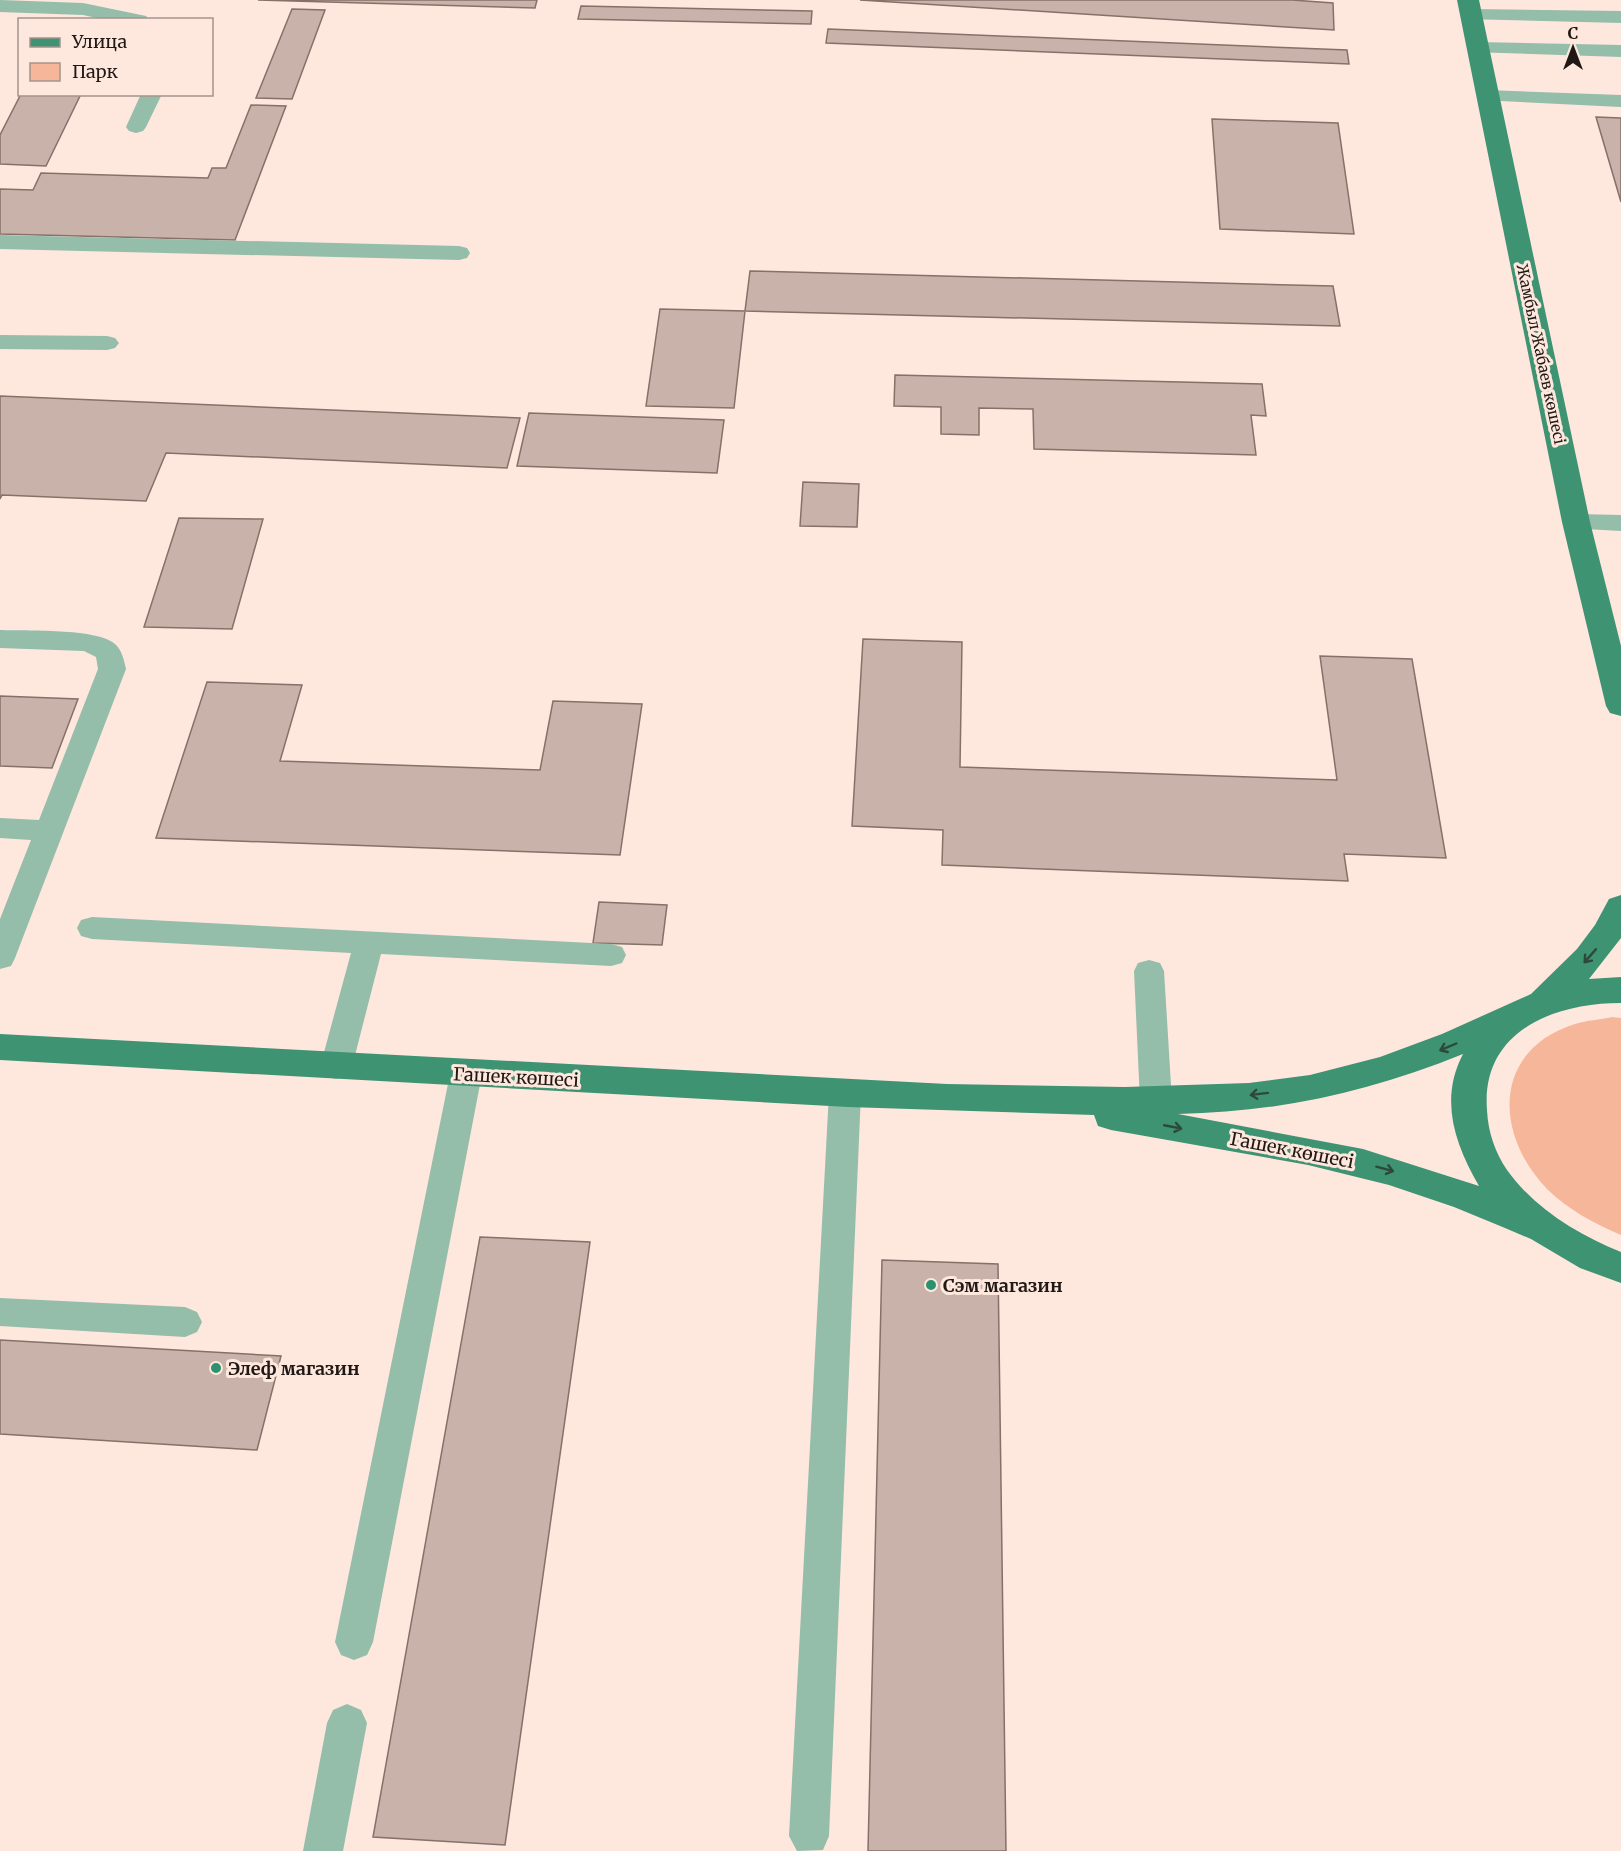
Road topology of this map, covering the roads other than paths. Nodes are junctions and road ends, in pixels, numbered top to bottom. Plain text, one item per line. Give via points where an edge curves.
1 (0, 6) edge
2 (1469, 7) edge
3 (1621, 17) edge
4 (129, 18) edge
5 (1478, 48) junction
6 (1621, 51) edge
7 (151, 96) edge
8 (1487, 96) junction
9 (1621, 101) edge
10 (136, 127) dead end
11 (0, 242) edge
12 (459, 253) dead end
13 (0, 342) edge
14 (107, 343) dead end
15 (1576, 522) junction
16 (1621, 523) edge
17 (0, 639) edge
18 (1621, 706) edge
19 (0, 828) edge
20 (49, 831) junction
21 (1621, 907) edge
22 (92, 928) dead end
23 (369, 942) junction
24 (611, 956) dead end
25 (0, 958) edge
26 (1149, 970) dead end
27 (1621, 990) edge
28 (1529, 1009) junction
29 (0, 1047) edge
30 (336, 1067) junction
31 (465, 1074) junction
32 (845, 1093) junction
33 (1033, 1101) junction
34 (1156, 1101) junction
35 (1543, 1228) junction
36 (1574, 1248) junction
37 (1621, 1268) edge
38 (1621, 1292) edge
39 (0, 1312) edge
40 (185, 1322) dead end
41 (354, 1642) dead end
42 (347, 1723) dead end
43 (809, 1836) dead end
44 (322, 1851) edge

1 - 4 lane via 83,9
2 - 3 lane
2 - 5 main road, Жамбыл Жабаев көшесі
5 - 6 lane
5 - 8 main road, Жамбыл Жабаев көшесі
7 - 10 lane
8 - 9 lane
8 - 15 main road, Жамбыл Жабаев көшесі
11 - 12 lane
13 - 14 lane
15 - 16 lane
15 - 18 main road, Жамбыл Жабаев көшесі
17 - 20 lane via 84,642 108,650 111,659 111,669
19 - 20 lane
20 - 25 lane
21 -> 28 main road via 1599,945 1568,981
22 - 23 lane
23 - 24 lane
23 - 30 lane
26 - 34 lane
27 - 28 main road via 1575,993
28 -> 34 main road, Гашек көшесі via 1428,1055 1336,1083 1258,1094
28 - 35 main road via 1490,1040 1476,1061 1469,1085 1468,1112 1473,1138 1494,1179
29 - 30 main road, Гашек көшесі
30 - 31 main road, Гашек көшесі
31 - 32 main road, Гашек көшесі
31 - 41 lane
32 - 33 main road, Гашек көшесі
32 - 43 lane
33 - 34 main road, Гашек көшесі
33 -> 35 main road, Гашек көшесі via 1336,1157 1438,1186
35 - 36 main road
36 - 37 main road
36 - 38 main road
39 - 40 lane
42 - 44 lane

